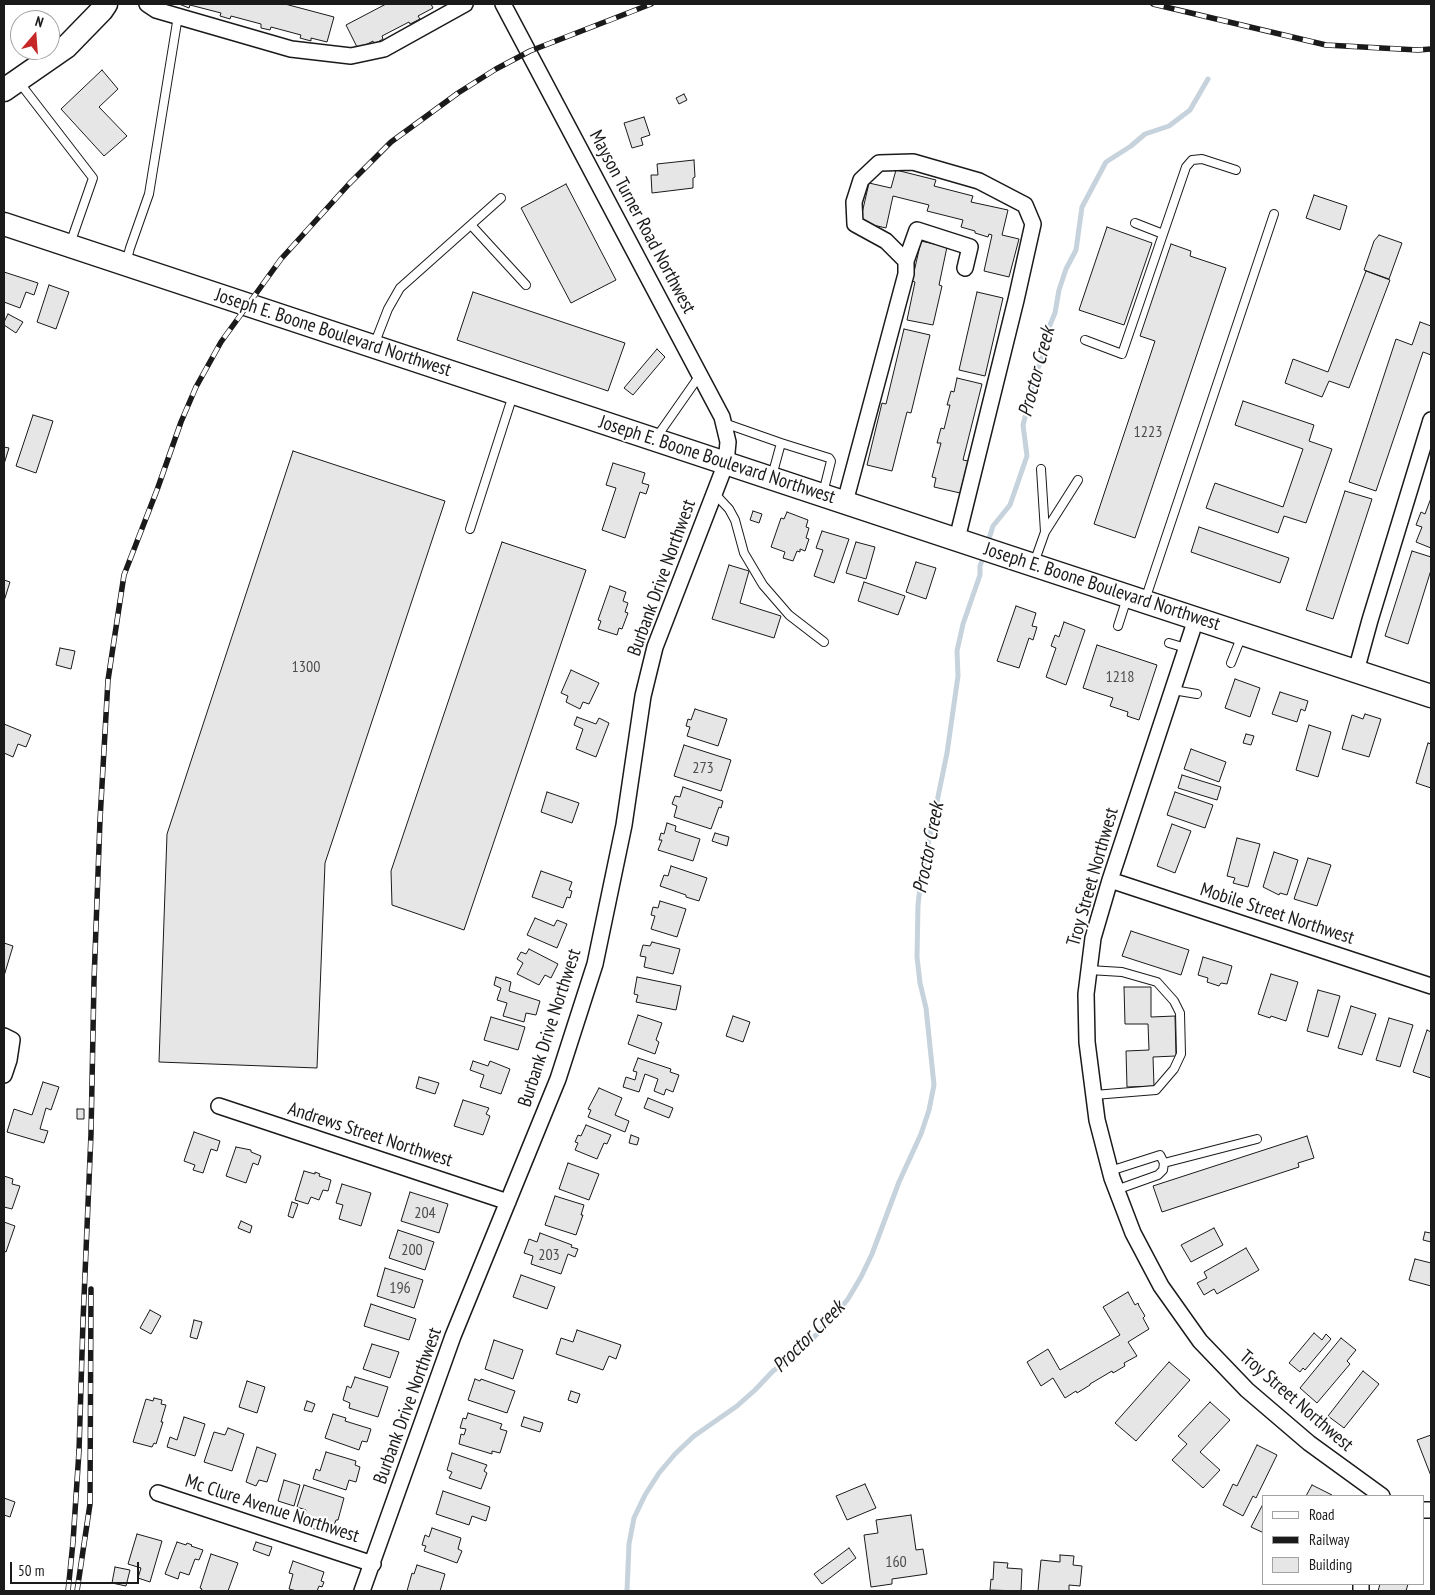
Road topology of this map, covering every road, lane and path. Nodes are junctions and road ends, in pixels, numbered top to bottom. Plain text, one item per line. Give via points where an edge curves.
1 (106, 4) edge
2 (147, 4) edge
3 (465, 4) edge
4 (503, 4) edge
5 (178, 16) junction
6 (11, 85) edge
7 (1236, 170) dead end
8 (501, 198) dead end
9 (1274, 214) dead end
10 (1135, 223) dead end
11 (4, 224) edge
12 (471, 225) junction
13 (1163, 234) junction
14 (70, 246) junction
15 (906, 261) junction
16 (126, 264) junction
17 (965, 268) dead end
18 (526, 285) dead end
19 (1085, 340) dead end
20 (373, 346) junction
21 (700, 375) junction
22 (514, 393) junction
23 (1431, 420) edge
24 (723, 423) junction
25 (654, 439) junction
26 (781, 442) junction
27 (726, 463) junction
28 (1041, 469) dead end
29 (772, 478) junction
30 (1078, 480) dead end
31 (714, 494) junction
32 (823, 495) junction
33 (845, 502) junction
34 (470, 529) dead end
35 (1046, 532) junction
36 (964, 542) junction
37 (1034, 565) junction
38 (1136, 599) junction
39 (1196, 618) junction
40 (1118, 626) dead end
41 (1242, 634) junction
42 (824, 642) dead end
43 (1169, 643) dead end
44 (1186, 648) junction
45 (1231, 663) dead end
46 (1356, 671) junction
47 (1173, 690) junction
48 (1196, 694) dead end
49 (1431, 696) edge
50 (1110, 880) junction
51 (1089, 970) junction
52 (1431, 986) edge
53 (8, 1038) edge
54 (4, 1075) edge
55 (1094, 1095) junction
56 (219, 1106) dead end
57 (1257, 1139) dead end
58 (1164, 1163) junction
59 (1110, 1171) junction
60 (1116, 1190) junction
61 (508, 1202) junction
62 (158, 1493) dead end
63 (1381, 1495) edge
64 (373, 1564) junction
65 (362, 1591) edge

1 - 6 main road via 66,47
2 - 5 street
3 - 5 street via 384,49 351,56 291,49
4 - 21 street, Mayson Turner Road Northwest
5 - 16 lane via 149,194
6 - 14 lane via 93,178
7 - 13 lane via 1202,159 1192,160 1186,168
8 - 12 lane
9 - 38 lane
10 - 13 lane
11 - 14 main road, Joseph E. Boone Boulevard Northwest
12 - 18 lane
12 - 20 lane via 400,288
13 - 19 lane via 1122,354
14 - 16 main road, Joseph E. Boone Boulevard Northwest
15 - 17 street via 916,230 970,247
15 - 33 street via 906,274
15 - 36 street via 886,241 855,224 854,202 862,180 879,163 913,162 979,181 1025,205 1033,224
16 - 20 main road, Joseph E. Boone Boulevard Northwest
20 - 22 main road, Joseph E. Boone Boulevard Northwest
21 - 24 street, Mayson Turner Road Northwest
21 - 25 lane
22 - 25 main road, Joseph E. Boone Boulevard Northwest
22 - 34 lane
23 - 46 street
24 - 26 lane
24 - 27 street, Mayson Turner Road Northwest via 728,442
25 - 27 main road, Joseph E. Boone Boulevard Northwest
26 - 29 lane
26 - 32 lane via 829,458
27 - 29 main road, Joseph E. Boone Boulevard Northwest
27 - 31 street, Burbank Drive Northwest
28 - 35 lane
29 - 32 main road, Joseph E. Boone Boulevard Northwest
30 - 35 lane
31 - 42 lane via 735,520 744,552 763,584 788,615
31 - 61 street, Burbank Drive Northwest via 655,647 643,696 624,825 595,964 558,1079
32 - 33 main road, Joseph E. Boone Boulevard Northwest
33 - 36 main road, Joseph E. Boone Boulevard Northwest
35 - 37 lane
36 - 37 main road, Joseph E. Boone Boulevard Northwest
37 - 38 main road, Joseph E. Boone Boulevard Northwest
38 - 39 main road, Joseph E. Boone Boulevard Northwest
38 - 40 lane
39 - 41 main road, Joseph E. Boone Boulevard Northwest
39 - 44 street, Troy Street Northwest
41 - 45 lane
41 - 46 main road, Joseph E. Boone Boulevard Northwest
43 - 44 lane
44 - 47 street, Troy Street Northwest
46 - 49 main road, Joseph E. Boone Boulevard Northwest
47 - 48 lane
47 - 50 street, Troy Street Northwest
50 - 51 street, Troy Street Northwest via 1093,938
50 - 52 street, Mobile Street Northwest
51 - 55 street, Troy Street Northwest via 1086,994
51 - 55 lane via 1122,972 1157,982 1180,1013 1181,1054 1174,1070 1156,1090
53 - 54 street via 9,1060
55 - 59 street, Troy Street Northwest
56 - 61 street, Andrews Street Northwest
57 - 58 lane
58 - 59 lane via 1160,1155
58 - 60 lane via 1158,1175
59 - 60 street, Troy Street Northwest
60 - 63 street, Troy Street Northwest via 1133,1233 1161,1286 1200,1341 1247,1390 1309,1443
61 - 64 street, Burbank Drive Northwest via 453,1336
62 - 64 street, Mc Clure Avenue Northwest
64 - 65 street, Burbank Drive Northwest

